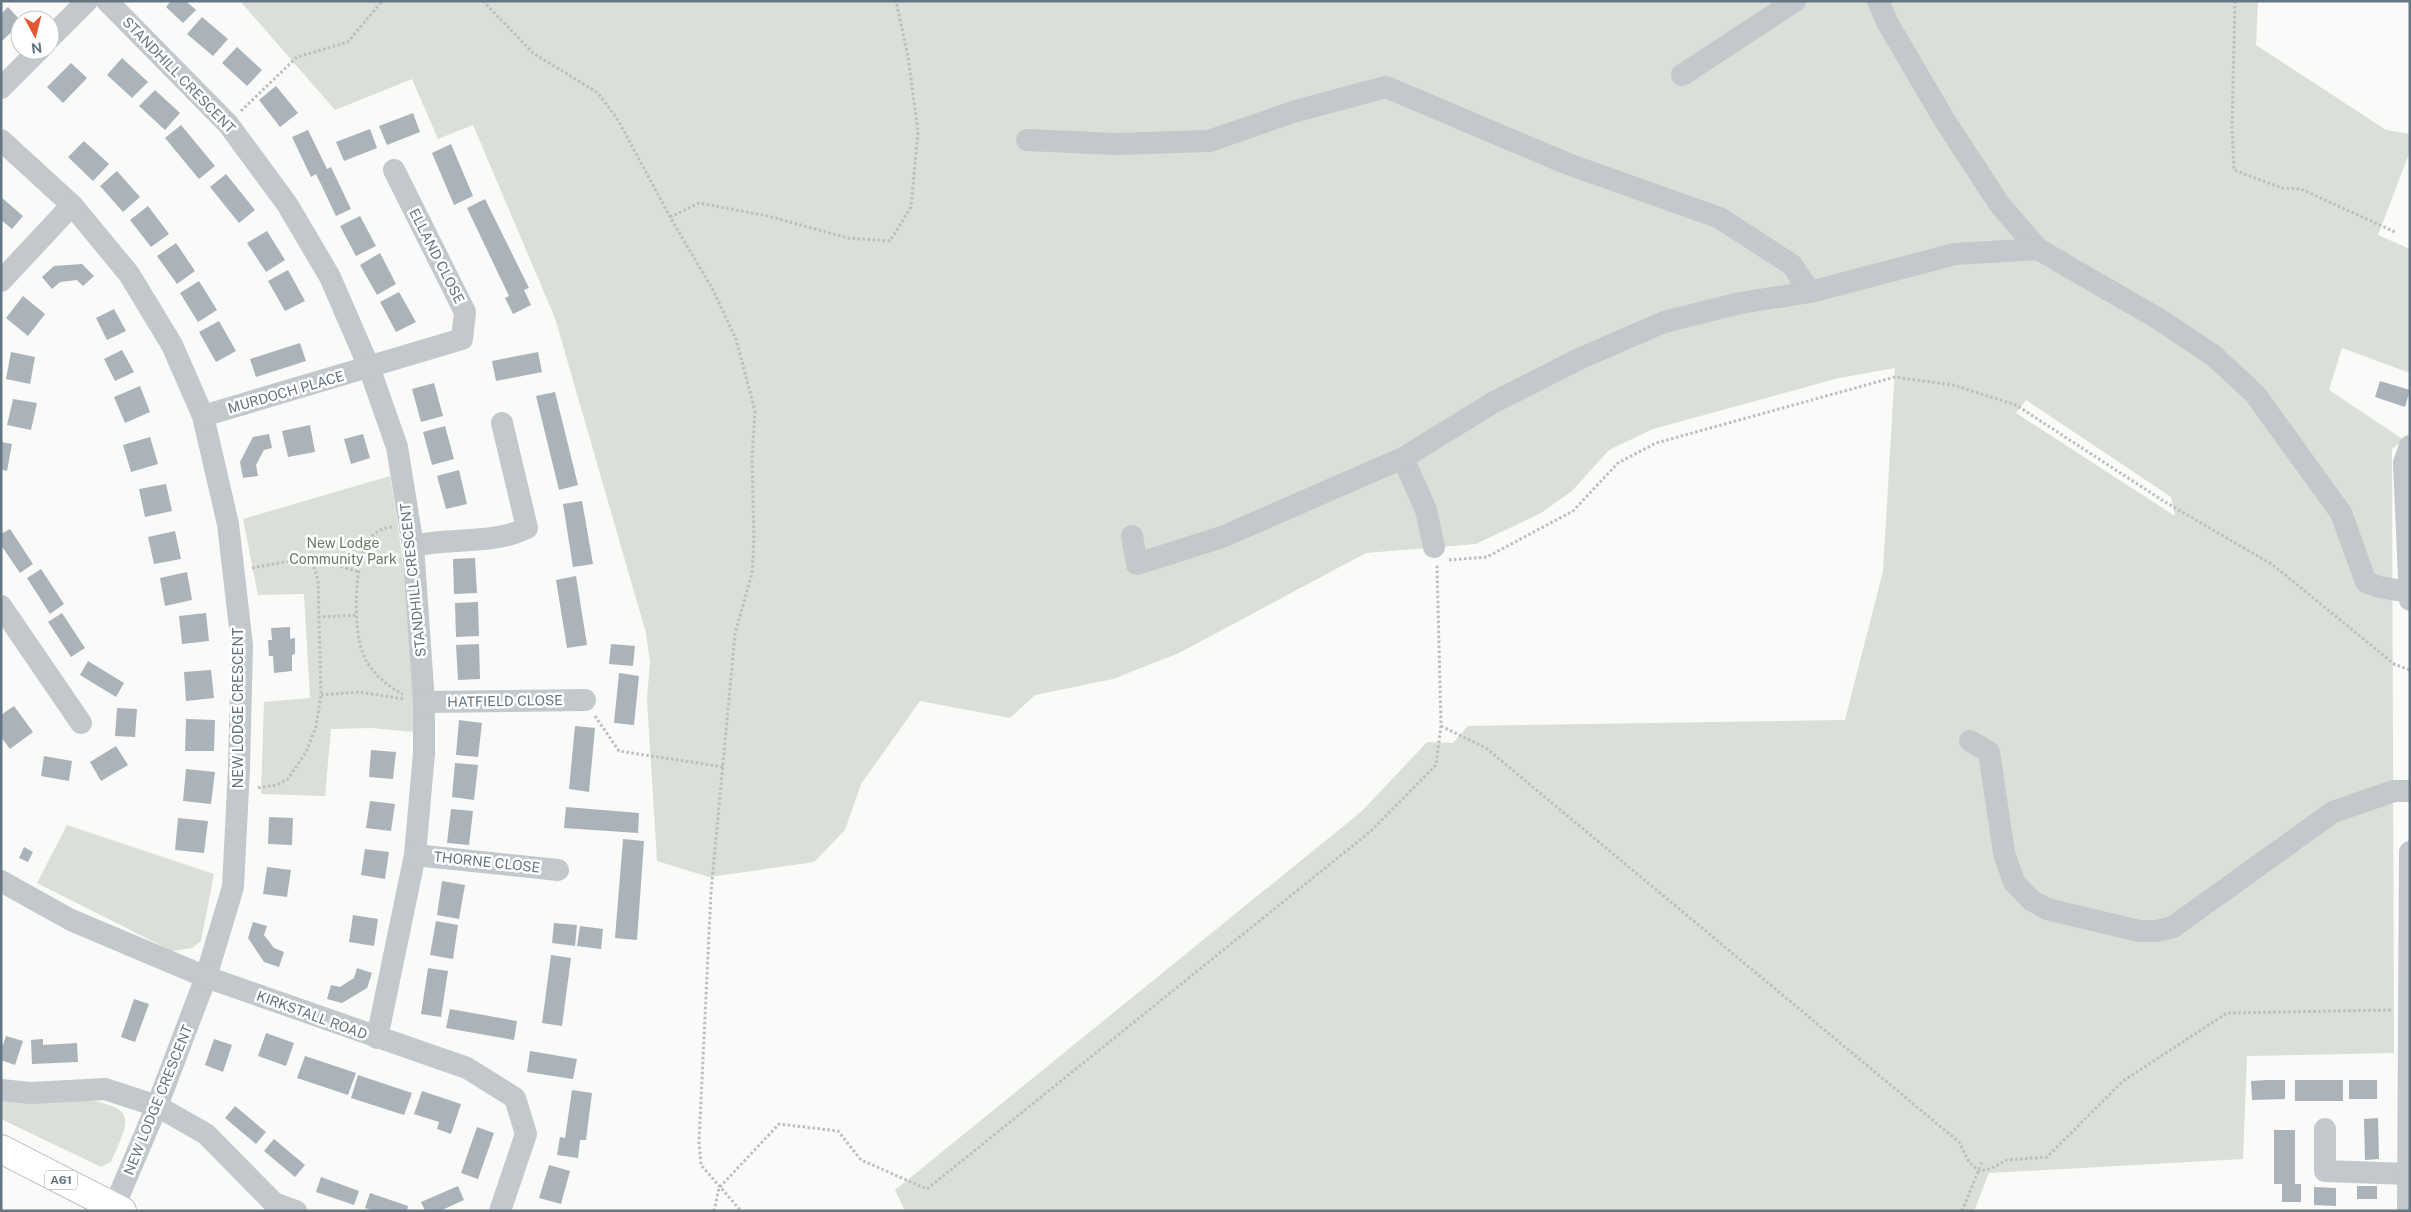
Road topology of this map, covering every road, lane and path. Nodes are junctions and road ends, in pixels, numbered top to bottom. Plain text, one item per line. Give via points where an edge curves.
1 (87, 1) edge
2 (107, 1) edge
3 (382, 1) edge
4 (483, 1) edge
5 (896, 1) edge
6 (1795, 1) edge
7 (1878, 1) edge
8 (2235, 1) edge
9 (60, 28) edge
10 (28, 60) edge
11 (1682, 75) dead end
12 (1, 88) edge
13 (228, 124) junction
14 (1, 140) edge
15 (1027, 140) dead end
16 (394, 170) dead end
17 (72, 205) junction
18 (670, 217) junction
19 (2395, 232) dead end
20 (2038, 249) junction
21 (1, 281) edge
22 (1810, 292) junction
23 (369, 367) junction
24 (203, 416) junction
25 (502, 423) dead end
26 (2410, 446) edge
27 (1403, 458) junction
28 (411, 535) junction
29 (1132, 536) dead end
30 (1439, 556) junction
31 (311, 557) junction
32 (233, 570) junction
33 (359, 572) junction
34 (2410, 592) edge
35 (2410, 600) edge
36 (1, 606) edge
37 (358, 615) junction
38 (318, 617) junction
39 (2410, 670) edge
40 (321, 694) junction
41 (585, 700) joint
42 (420, 701) junction
43 (81, 723) dead end
44 (1441, 726) junction
45 (1970, 741) dead end
46 (724, 767) junction
47 (238, 788) junction
48 (2410, 790) edge
49 (2410, 852) edge
50 (415, 855) junction
51 (558, 870) dead end
52 (1, 881) edge
53 (206, 977) junction
54 (2408, 1019) edge
55 (377, 1038) junction
56 (1, 1090) edge
57 (158, 1106) junction
58 (2325, 1129) dead end
59 (2409, 1142) edge
60 (1, 1148) edge
61 (1982, 1162) dead end
62 (1979, 1170) junction
63 (2409, 1174) edge
64 (719, 1188) junction
65 (118, 1209) edge
66 (296, 1211) edge
67 (500, 1211) edge
68 (714, 1211) edge
69 (741, 1211) edge
70 (1962, 1211) edge
71 (2408, 1211) edge

1 - 9 street
2 - 13 street, STANDHILL CRESCENT
3 - 13 path via 348,42 297,58
4 - 18 path via 533,54 598,93 618,120
5 - 18 path via 908,56 918,132 911,207 890,240 848,238 768,216 699,203
6 - 11 street
7 - 20 street via 1945,121 2000,205
8 - 19 path via 2234,170 2282,188 2301,189
10 - 12 street
13 - 23 street, STANDHILL CRESCENT via 287,204 321,261
14 - 17 street, NEW LODGE CRESCENT
15 - 22 street via 1115,144 1208,141 1296,111 1386,87 1568,164 1720,218 1792,265
16 - 23 street, ELLAND CLOSE via 465,312 462,339
17 - 21 street
17 - 24 street, NEW LODGE CRESCENT via 129,274 172,344
18 - 46 path via 712,288 736,339 755,411 752,573 735,634
20 - 22 street via 1954,254
20 - 34 street via 2162,320 2214,356 2242,381 2255,394 2341,512 2366,582
22 - 27 street via 1740,303 1664,322 1579,359 1494,402
23 - 24 street, MURDOCH PLACE
23 - 28 street, STANDHILL CRESCENT via 396,448
24 - 32 street, NEW LODGE CRESCENT via 228,524
25 - 28 street via 527,528 512,536 429,542
26 - 34 street via 2404,463
27 - 29 street via 1222,537 1137,564
27 - 30 street via 1426,510
28 - 33 path via 383,528 372,536 366,546
28 - 42 street, STANDHILL CRESCENT
30 - 39 path via 1487,557 1573,511 1618,463 1656,443 1895,377 1953,385 2016,405 2165,502 2273,565 2394,664
30 - 44 path
31 - 32 path
31 - 33 path
31 - 38 path via 318,580
32 - 47 street, NEW LODGE CRESCENT via 242,645
33 - 37 path
34 - 35 street
36 - 43 street
37 - 38 path
37 - 42 path via 359,637 369,664 392,689
38 - 40 path
40 - 42 path via 360,692
40 - 47 path via 316,727 306,752 288,779 262,788
41 - 42 street, HATFIELD CLOSE
41 - 46 path via 619,751
42 - 50 street, STANDHILL CRESCENT via 424,753
44 - 62 path via 1486,748 1959,1142 1969,1162
44 - 64 path via 1436,765 1371,831 927,1189 861,1160 838,1131 779,1124
45 - 48 street via 1989,752 2004,853 2014,882 2032,900 2047,909 2139,931 2173,928 2332,812 2394,791
46 - 64 path via 711,892 699,1142 701,1165
47 - 53 street, NEW LODGE CRESCENT via 233,887
49 - 54 street
50 - 51 street, THORNE CLOSE
50 - 55 street, STANDHILL CRESCENT
52 - 53 street, KIRKSTALL ROAD via 70,920
53 - 55 street, KIRKSTALL ROAD
53 - 57 street, NEW LODGE CRESCENT
54 - 59 street
54 - 62 path via 2395,1010 2227,1013 2123,1081 2047,1157 2007,1160 1990,1169
55 - 67 street, KIRKSTALL ROAD via 467,1068 515,1098 526,1134
56 - 57 street via 31,1093 105,1089
57 - 65 street, NEW LODGE CRESCENT
57 - 66 street via 206,1134 274,1203
58 - 63 street via 2325,1171
59 - 63 street
60 - 65 main road, A61
61 - 62 path
62 - 70 path
63 - 71 street
64 - 68 path
64 - 69 path

